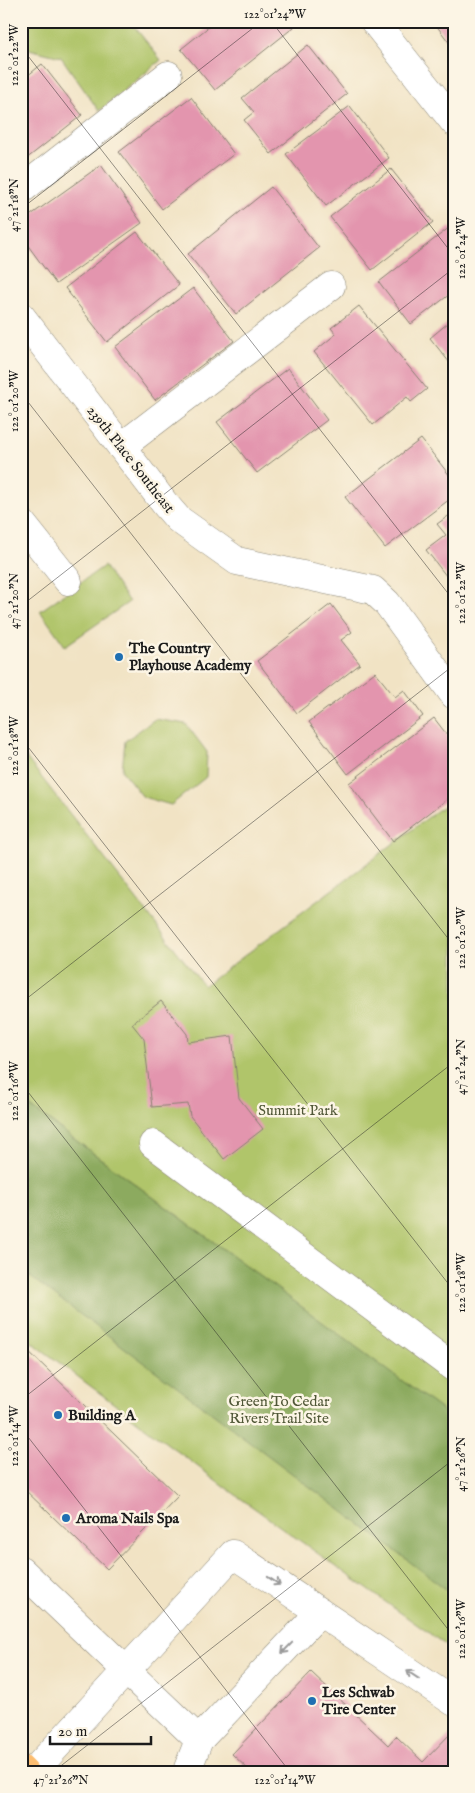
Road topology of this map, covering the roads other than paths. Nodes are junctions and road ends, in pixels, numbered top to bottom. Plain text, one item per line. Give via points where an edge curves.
1 (374, 21) edge
2 (168, 75) dead end
3 (453, 121) edge
4 (21, 190) edge
5 (331, 286) dead end
6 (21, 316) edge
7 (121, 447) junction
8 (21, 522) edge
9 (68, 581) dead end
10 (454, 695) edge
11 (153, 1144) dead end
12 (454, 1368) edge
13 (21, 1570) edge
14 (320, 1612) junction
15 (126, 1671) junction
16 (454, 1702) edge
17 (199, 1740) junction
18 (21, 1769) edge
19 (24, 1772) edge
20 (33, 1772) edge
21 (191, 1772) edge

1 - 3 street
2 - 4 street
5 - 7 street
6 - 7 street, 239th Place Southeast
7 - 10 street, 239th Place Southeast via 178,519 237,561 373,590 387,604
8 - 9 street
11 - 12 street
13 - 15 street
15 -> 14 street via 233,1554
16 -> 14 street
14 -> 17 street
15 - 17 street
15 - 20 street
17 - 21 street via 188,1768
18 - 19 main road

